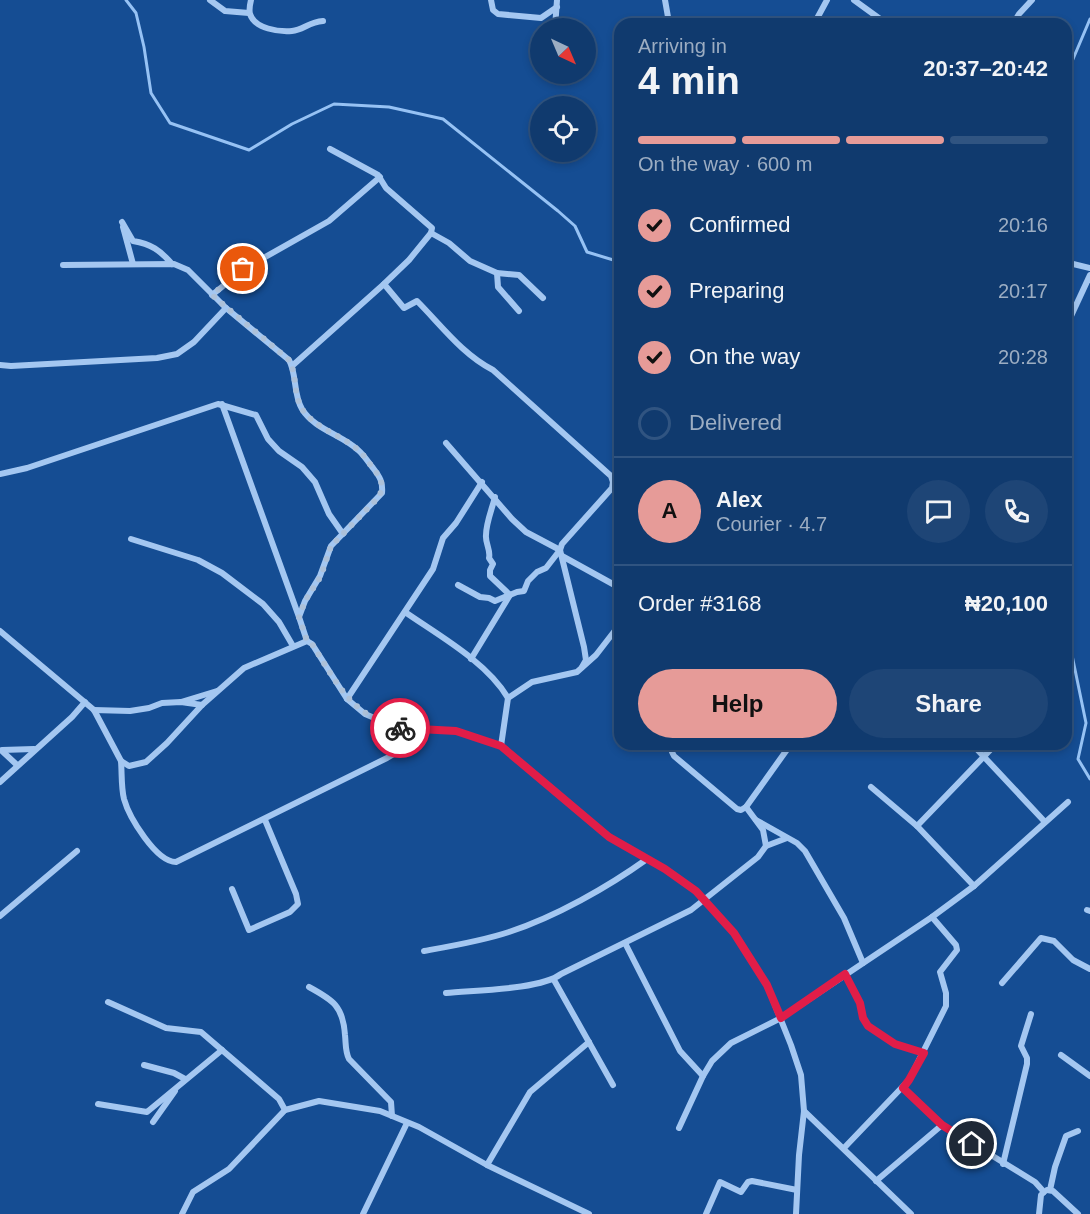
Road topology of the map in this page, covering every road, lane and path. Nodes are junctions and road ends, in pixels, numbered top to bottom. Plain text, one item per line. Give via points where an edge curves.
1 (210, 0) edge
2 (251, 0) edge
3 (490, 0) edge
4 (665, 0) edge
5 (827, 0) edge
6 (854, 0) edge
7 (1032, 0) edge
8 (557, 3) edge
9 (249, 13) junction
10 (556, 18) edge
11 (668, 18) edge
12 (817, 18) edge
13 (879, 18) edge
14 (1017, 18) edge
15 (323, 21) dead end
16 (330, 149) dead end
17 (380, 177) junction
18 (431, 233) junction
19 (133, 264) junction
20 (172, 264) junction
21 (1072, 264) edge
22 (63, 265) dead end
23 (1090, 268) edge
24 (497, 273) junction
25 (1090, 275) edge
26 (384, 284) junction
27 (212, 295) junction
28 (543, 298) dead end
29 (226, 308) junction
30 (519, 311) dead end
31 (1072, 315) edge
32 (0, 365) edge
33 (292, 366) junction
34 (222, 404) junction
35 (446, 443) dead end
36 (0, 474) edge
37 (482, 482) junction
38 (613, 482) joint
39 (495, 497) junction
40 (343, 534) junction
41 (131, 539) dead end
42 (561, 553) junction
43 (614, 584) edge
44 (458, 585) dead end
45 (510, 595) junction
46 (405, 612) junction
47 (299, 617) junction
48 (0, 631) edge
49 (614, 632) edge
50 (307, 641) junction
51 (293, 646) junction
52 (471, 659) junction
53 (582, 667) junction
54 (219, 690) junction
55 (508, 698) junction
56 (348, 699) junction
57 (85, 702) junction
58 (181, 702) junction
59 (202, 705) junction
60 (94, 710) junction
61 (427, 729) junction
62 (501, 746) junction
63 (35, 749) junction
64 (1, 750) edge
65 (673, 750) edge
66 (786, 750) edge
67 (977, 750) edge
68 (989, 750) edge
69 (982, 756) junction
70 (121, 761) junction
71 (17, 765) junction
72 (0, 782) edge
73 (871, 787) dead end
74 (1068, 802) dead end
75 (746, 807) junction
76 (265, 820) junction
77 (756, 820) junction
78 (1045, 822) junction
79 (917, 826) junction
80 (787, 838) junction
81 (766, 846) junction
82 (77, 851) dead end
83 (647, 859) junction
84 (974, 886) junction
85 (232, 889) dead end
86 (705, 899) junction
87 (0, 916) edge
88 (932, 917) junction
89 (625, 943) junction
90 (424, 951) dead end
91 (863, 963) junction
92 (1090, 969) edge
93 (845, 974) junction
94 (554, 980) junction
95 (1002, 983) dead end
96 (309, 987) dead end
97 (446, 993) dead end
98 (108, 1002) dead end
99 (1031, 1014) dead end
100 (781, 1018) junction
101 (589, 1042) junction
102 (222, 1050) junction
103 (924, 1053) junction
104 (1061, 1055) dead end
105 (144, 1065) dead end
106 (702, 1076) junction
107 (1090, 1077) edge
108 (185, 1079) junction
109 (178, 1085) junction
110 (612, 1085) dead end
111 (903, 1088) junction
112 (98, 1104) dead end
113 (285, 1110) junction
114 (804, 1111) junction
115 (392, 1116) junction
116 (153, 1122) dead end
117 (407, 1123) junction
118 (942, 1125) junction
119 (679, 1128) dead end
120 (1078, 1131) dead end
121 (844, 1148) junction
122 (1003, 1164) junction
123 (487, 1165) junction
124 (876, 1181) junction
125 (797, 1190) junction
126 (1047, 1191) junction
127 (182, 1214) edge
128 (363, 1214) edge
129 (589, 1214) edge
130 (706, 1214) edge
131 (796, 1214) edge
132 (911, 1214) edge
133 (1039, 1214) edge
134 (1077, 1214) edge

1 - 9 street via 225,11
2 - 9 street
3 - 8 street via 498,14 541,18
4 - 11 street
5 - 12 street
6 - 13 street
7 - 14 street
8 - 10 street
9 - 15 street via 267,29 292,31
16 - 17 street
17 - 18 street via 386,188 432,228
17 - 27 street via 329,221 243,269
18 - 24 street via 470,261
18 - 26 street
19 - 20 street
19 - 20 street via 122,222 133,241 148,243
19 - 22 street
20 - 27 street via 188,270
21 - 23 street
24 - 28 street via 519,275
24 - 30 street via 498,287
25 - 31 street
26 - 33 street
26 - 38 street via 404,308 417,301 447,334 493,370
27 - 29 street
29 - 32 street via 177,354
29 - 33 street
33 - 40 street via 302,409 359,450 383,485 382,493
34 - 36 street
34 - 40 street via 256,415 268,439 315,482 328,513
34 - 47 street
35 - 37 street
37 - 39 street
37 - 46 street via 444,538 433,569
38 - 42 street via 612,488 561,544
39 - 42 street via 526,532
39 - 45 street via 486,532 493,564 490,576
40 - 47 street via 331,546 321,576
41 - 51 street via 198,560 222,573 263,604
42 - 43 street
42 - 45 street via 528,581 526,590
42 - 53 street via 584,647 586,660
44 - 45 street via 495,601
45 - 52 street
46 - 52 street
46 - 56 street
47 - 50 street
48 - 57 street
49 - 53 street
50 - 51 street
50 - 56 street
51 - 54 street via 244,669
52 - 55 street
53 - 55 street via 577,672 532,682
54 - 58 street
54 - 59 street
55 - 62 street
56 - 61 street via 365,714 398,728
57 - 60 street
57 - 63 street
58 - 59 street
58 - 60 street via 129,711
59 - 70 street via 146,762 129,766
60 - 70 street
61 - 62 street via 456,731
61 - 76 street via 387,758
62 - 83 street via 609,837
63 - 64 street
63 - 71 street
64 - 71 street
65 - 75 street via 674,756 737,809
66 - 75 street
67 - 69 street
68 - 69 street
69 - 78 street
69 - 79 street
70 - 76 street via 124,798 136,826 169,862
71 - 72 street
73 - 79 street
74 - 78 street
75 - 77 street
76 - 85 street via 298,904 290,912 249,930
77 - 80 street
77 - 81 street
78 - 84 street
79 - 84 street
80 - 81 street
80 - 91 street via 805,851 844,918
81 - 86 street via 758,857
82 - 87 street
83 - 86 street
83 - 90 street via 580,901 509,932
84 - 88 street
86 - 89 street
86 - 100 street via 734,933 767,985
88 - 91 street
88 - 103 street via 957,950 940,972 946,1006
89 - 94 street
89 - 106 street via 680,1051
91 - 93 street
92 - 95 street via 1073,960 1054,941 1041,938
93 - 100 street
93 - 103 street via 868,1026 895,1044
94 - 97 street
94 - 101 street
96 - 115 street via 336,1004 345,1034 345,1052 391,1102
98 - 102 street via 166,1028 201,1032
99 - 122 street via 1021,1046 1027,1064
100 - 106 street via 731,1043 712,1060
100 - 114 street via 801,1075
101 - 110 street
101 - 123 street via 530,1092
102 - 108 street
102 - 113 street via 279,1099
103 - 111 street
104 - 107 street
105 - 108 street
106 - 119 street
108 - 109 street
109 - 112 street via 147,1112
109 - 116 street
111 - 118 street
111 - 121 street
113 - 115 street via 319,1101
113 - 127 street via 229,1169 193,1192
114 - 121 street
114 - 125 street
115 - 117 street
117 - 123 street
117 - 128 street
118 - 122 street
118 - 124 street
120 - 126 street via 1066,1136
121 - 124 street
122 - 126 street
123 - 129 street
124 - 132 street
125 - 130 street via 752,1181 741,1192 720,1182
125 - 131 street
126 - 133 street via 1041,1195
126 - 134 street

